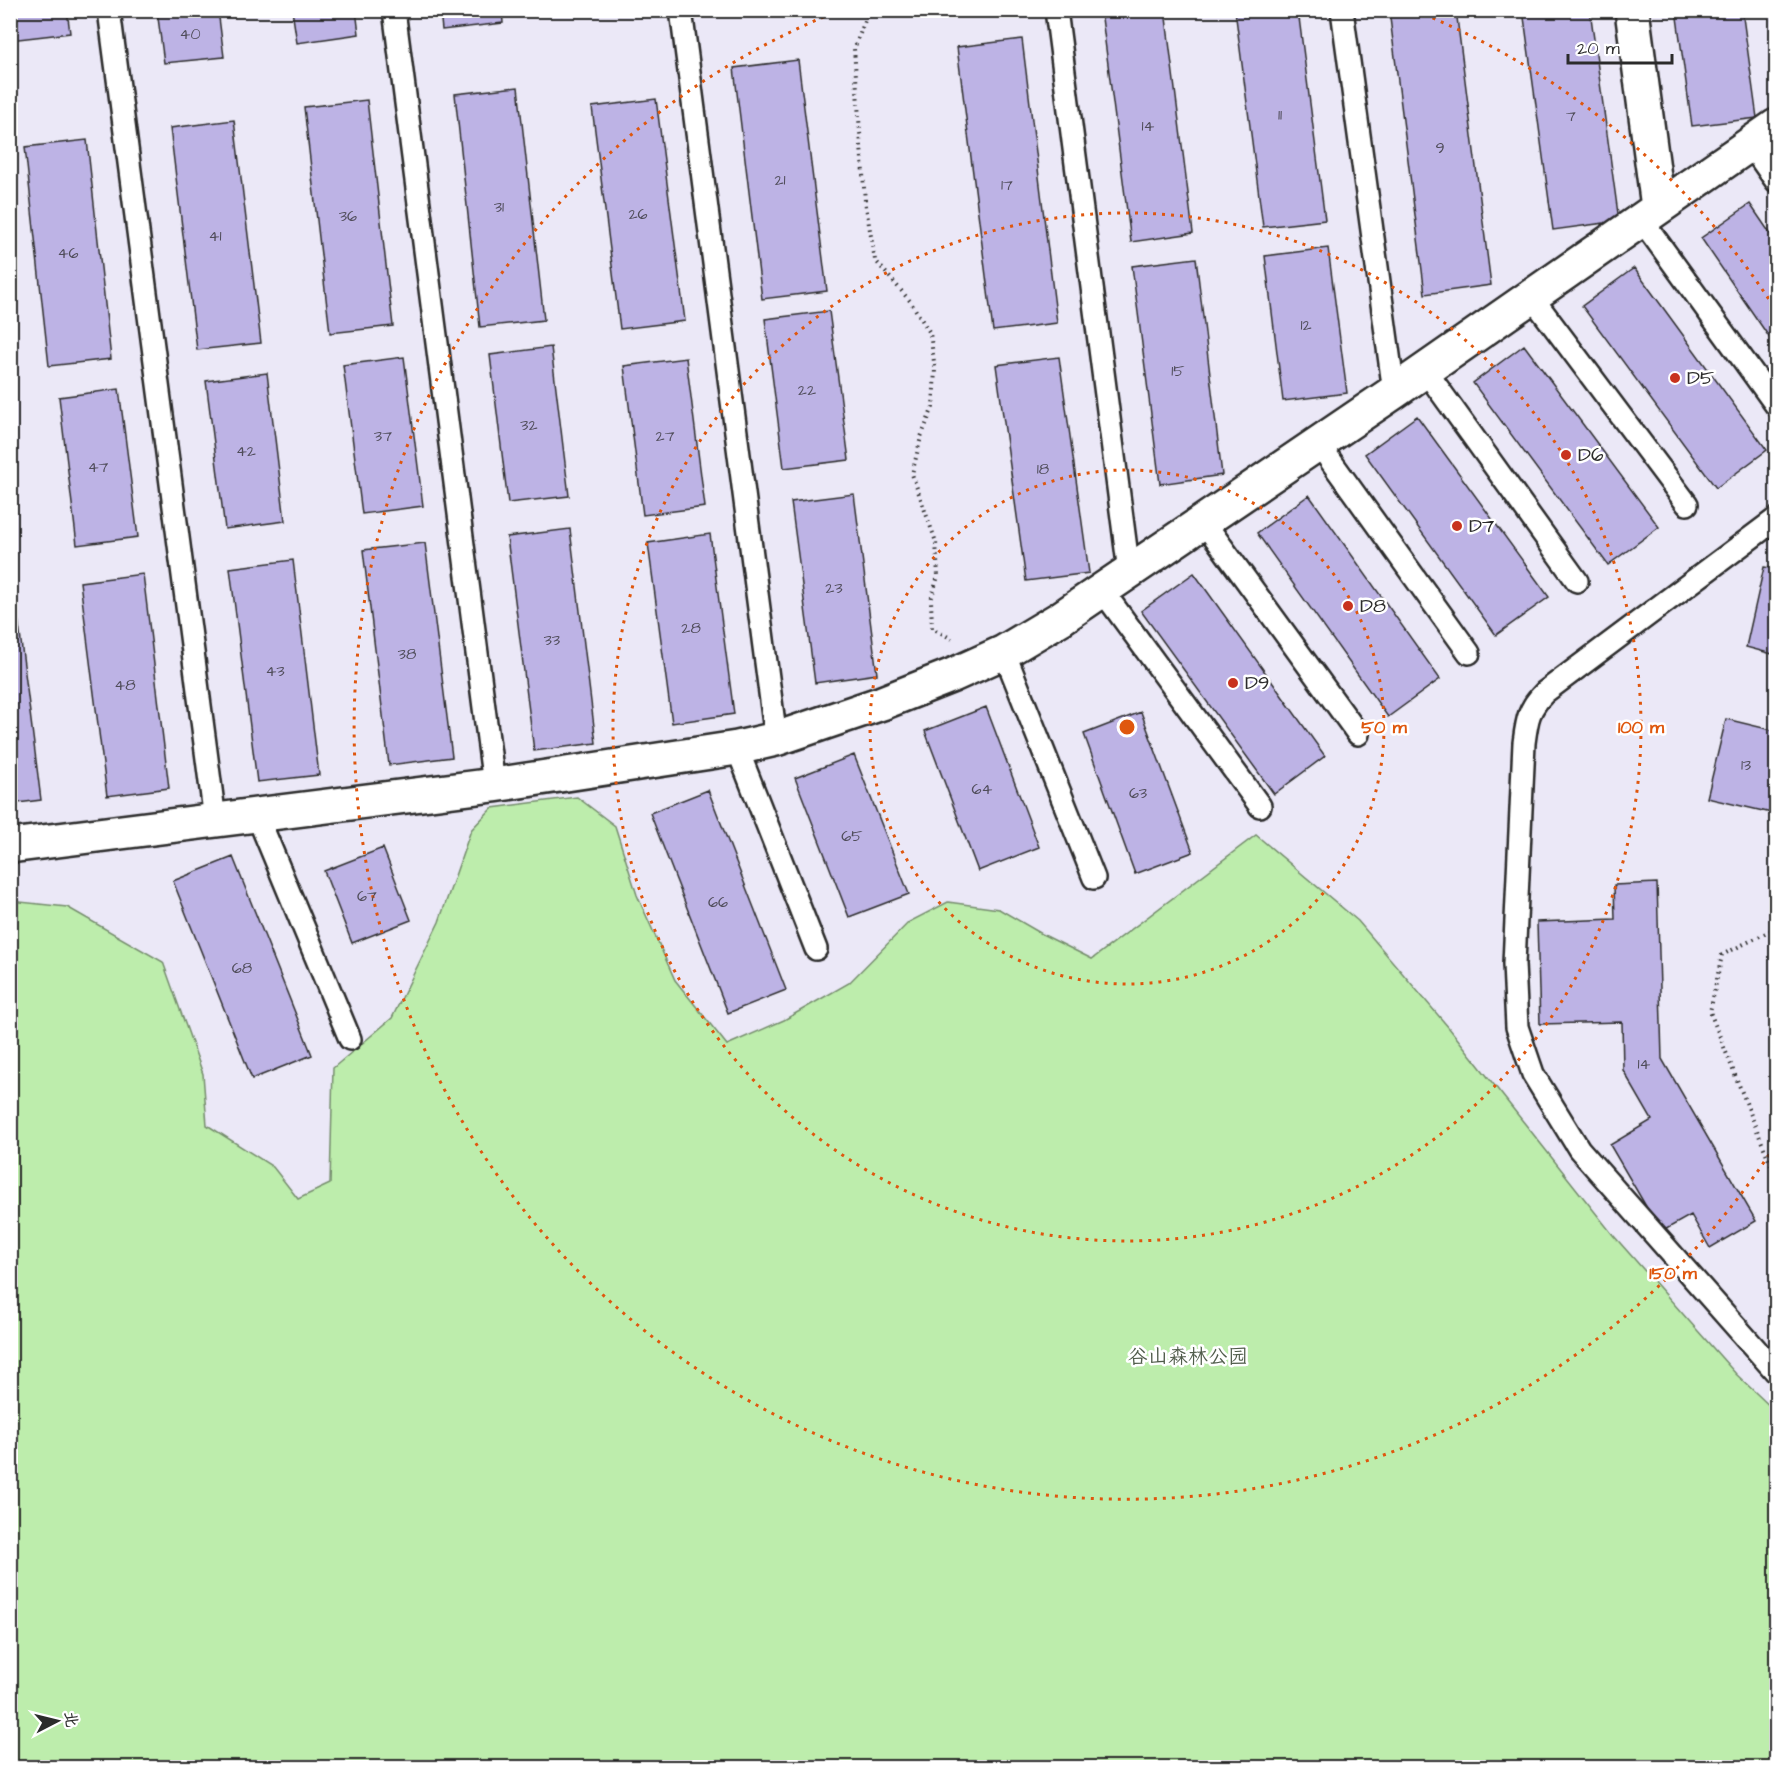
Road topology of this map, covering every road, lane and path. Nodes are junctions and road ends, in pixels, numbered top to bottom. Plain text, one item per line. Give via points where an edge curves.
1 (108, 10) edge
2 (394, 10) edge
3 (681, 10) edge
4 (869, 10) edge
5 (1056, 10) edge
6 (1342, 10) edge
7 (1632, 10) edge
8 (1763, 135) edge
9 (1776, 181) edge
10 (1650, 213) junction
11 (1531, 296) junction
12 (1425, 370) junction
13 (1394, 392) junction
14 (1776, 405) edge
15 (1318, 443) junction
16 (1687, 504) dead end
17 (1776, 519) edge
18 (1203, 520) junction
19 (1129, 572) junction
20 (1577, 581) dead end
21 (1102, 590) junction
22 (1004, 652) junction
23 (1469, 653) dead end
24 (1358, 734) dead end
25 (776, 739) junction
26 (737, 748) junction
27 (494, 785) junction
28 (1260, 807) dead end
29 (257, 815) junction
30 (215, 820) junction
31 (10, 846) edge
32 (1094, 878) dead end
33 (1776, 928) edge
34 (816, 949) dead end
35 (350, 1039) dead end
36 (1776, 1178) edge
37 (1776, 1372) edge

1 - 30 lane
2 - 27 lane
3 - 25 lane
4 - 22 path via 854,49 865,201 875,260 910,301 930,333 935,369 933,407 912,474 936,542 938,576 931,600 932,628 951,638
5 - 19 lane
6 - 13 lane
7 - 10 street
8 - 9 lane
8 - 10 street
10 - 11 street
10 - 14 lane
11 - 12 street
11 - 16 lane
12 - 13 street
12 - 20 lane
13 - 15 street
15 - 18 street
15 - 23 lane
17 - 37 lane via 1532,705 1524,742 1514,964 1517,1027 1533,1074 1579,1149
18 - 19 street
18 - 24 lane
19 - 21 street
21 - 22 street
21 - 28 lane
22 - 25 street via 882,703
22 - 32 lane
25 - 26 street
26 - 27 street
26 - 34 lane
27 - 29 street
29 - 30 street
29 - 35 lane
30 - 31 street
33 - 36 path via 1722,955 1710,1012

